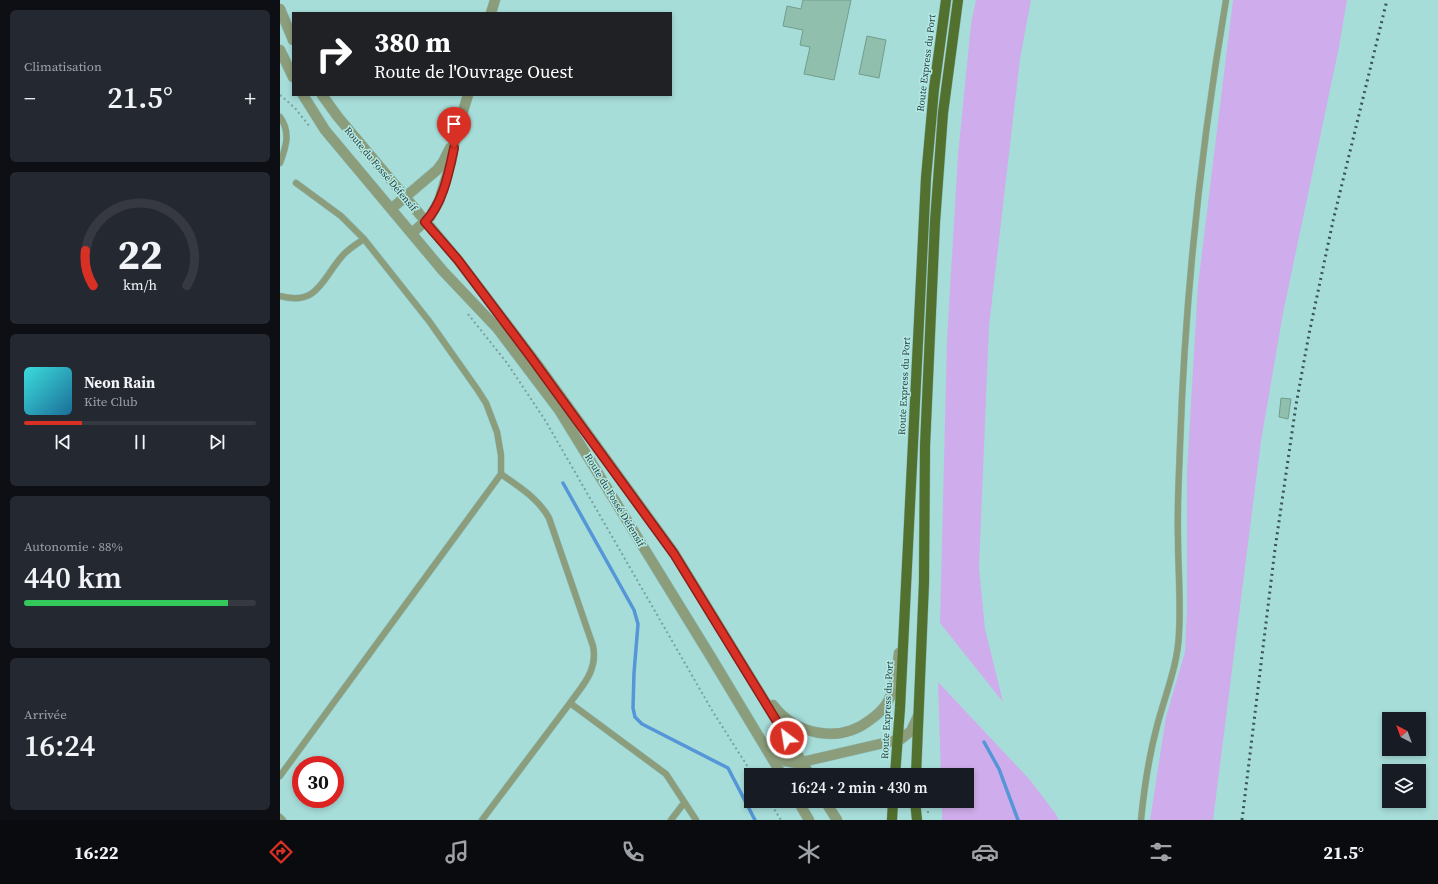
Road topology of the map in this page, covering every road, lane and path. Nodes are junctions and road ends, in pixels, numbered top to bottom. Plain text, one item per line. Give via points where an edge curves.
1 (495, 0) edge
2 (946, 0) edge
3 (958, 0) edge
4 (1226, 0) edge
5 (280, 9) edge
6 (491, 12) edge
7 (283, 29) edge
8 (292, 39) edge
9 (280, 50) edge
10 (292, 75) edge
11 (304, 96) edge
12 (323, 96) edge
13 (468, 96) edge
14 (280, 117) edge
15 (456, 134) junction
16 (280, 163) edge
17 (296, 183) dead end
18 (405, 197) junction
19 (391, 208) junction
20 (425, 222) junction
21 (412, 233) junction
22 (364, 239) junction
23 (280, 296) edge
24 (465, 310) dead end
25 (501, 474) junction
26 (898, 674) junction
27 (749, 676) junction
28 (570, 703) junction
29 (918, 716) junction
30 (758, 735) junction
31 (898, 740) junction
32 (802, 762) junction
33 (749, 768) edge
34 (778, 768) edge
35 (806, 768) edge
36 (896, 768) edge
37 (916, 768) edge
38 (280, 776) edge
39 (684, 803) junction
40 (773, 808) edge
41 (802, 808) edge
42 (829, 808) edge
43 (893, 808) edge
44 (916, 808) edge
45 (928, 808) edge
46 (928, 816) dead end
47 (280, 818) edge
48 (283, 820) edge
49 (482, 820) edge
50 (671, 820) edge
51 (696, 820) edge
52 (781, 820) edge
53 (810, 820) edge
54 (837, 820) edge
55 (892, 820) edge
56 (916, 820) edge
57 (1141, 820) edge

1 - 6 street
2 - 26 main road, Route Express du Port via 926,178 907,556
3 - 29 main road via 938,179 925,440 924,582
4 - 57 lane via 1196,217 1186,334 1179,468 1179,642 1153,743
5 - 7 street
7 - 8 street
9 - 10 street
11 - 19 street, Route du Fossé Défensif via 325,130
12 - 18 street, Route du Fossé Défensif
13 - 15 street
14 - 16 lane via 287,136
15 - 18 street via 440,166
15 - 20 street via 440,201
17 - 22 lane via 341,216
18 - 19 street
18 - 20 street, Route du Fossé Défensif
19 - 21 street, Route du Fossé Défensif
20 - 21 street
20 - 27 street, Route du Fossé Défensif via 458,260 530,356 674,554
21 - 30 street, Route du Fossé Défensif via 447,276 498,328 562,415
22 - 23 lane via 344,254 314,293 295,299
22 - 25 lane via 429,321 483,397 493,418 499,440 502,455
24 - 33 path via 507,363 545,420 709,705
25 - 28 lane via 534,498 546,513 555,532 592,646 593,669
25 - 38 lane
26 - 27 street via 890,698 881,711 860,727 833,734 812,732 785,718
26 - 31 main road, Route Express du Port
27 - 32 street, Route du Fossé Défensif
28 - 39 lane via 666,774
28 - 49 lane
29 - 31 street via 908,734
29 - 37 main road
30 - 32 street via 781,759
30 - 34 street, Route du Fossé Défensif
31 - 32 street
31 - 36 main road, Route Express du Port
32 - 35 street, Route du Fossé Défensif
39 - 50 lane
39 - 51 lane
40 - 52 path
41 - 53 street
42 - 54 street
43 - 55 main road
44 - 56 main road
45 - 46 path
47 - 48 lane

